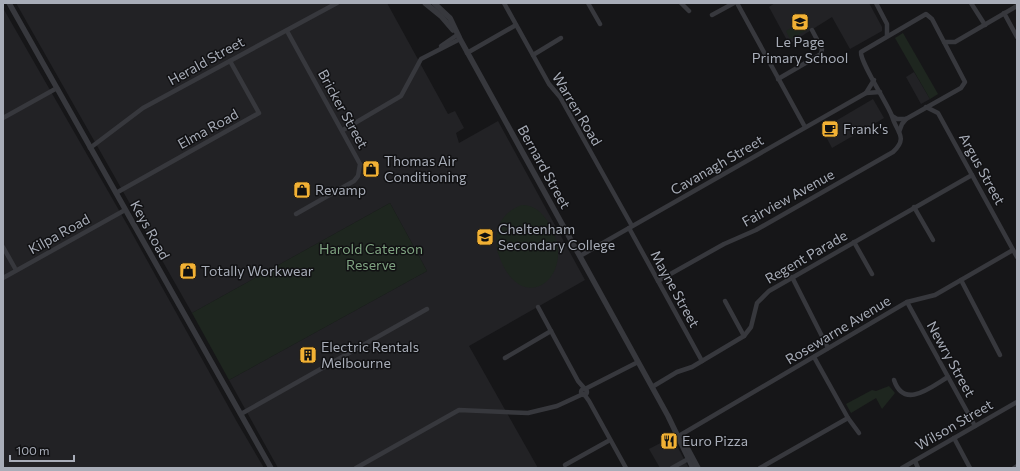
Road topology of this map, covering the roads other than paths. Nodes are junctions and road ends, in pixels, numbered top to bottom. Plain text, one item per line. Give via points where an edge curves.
1 (9, 3) edge
2 (337, 3) edge
3 (425, 3) edge
4 (434, 3) edge
5 (505, 3) edge
6 (588, 3) edge
7 (682, 3) edge
8 (735, 3) edge
9 (876, 3) edge
10 (971, 3) edge
11 (1017, 6) edge
12 (689, 11) dead end
13 (1004, 14) junction
14 (712, 15) dead end
15 (600, 24) dead end
16 (887, 24) junction
17 (516, 25) junction
18 (985, 25) junction
19 (899, 29) junction
20 (812, 30) dead end
21 (287, 31) junction
22 (887, 36) junction
23 (458, 37) junction
24 (1017, 37) edge
25 (562, 38) dead end
26 (944, 42) junction
27 (955, 42) junction
28 (950, 52) junction
29 (467, 53) junction
30 (533, 55) junction
31 (230, 61) junction
32 (778, 79) junction
33 (874, 80) junction
34 (57, 88) junction
35 (880, 92) junction
36 (866, 93) junction
37 (940, 99) junction
38 (926, 107) junction
39 (938, 113) junction
40 (892, 116) junction
41 (3, 118) edge
42 (906, 119) junction
43 (805, 127) junction
44 (342, 130) junction
45 (899, 132) junction
46 (90, 148) junction
47 (972, 174) junction
48 (116, 193) junction
49 (914, 207) junction
50 (125, 210) junction
51 (296, 214) dead end
52 (630, 227) junction
53 (933, 240) dead end
54 (854, 242) junction
55 (3, 246) edge
56 (1013, 250) junction
57 (580, 256) junction
58 (1017, 257) edge
59 (16, 270) junction
60 (872, 274) dead end
61 (3, 278) edge
62 (792, 278) junction
63 (961, 280) junction
64 (658, 282) junction
65 (725, 301) dead end
66 (907, 302) junction
67 (538, 307) dead end
68 (427, 309) dead end
69 (551, 331) junction
70 (744, 336) junction
71 (828, 348) junction
72 (1000, 355) dead end
73 (814, 357) junction
74 (505, 358) dead end
75 (702, 361) junction
76 (638, 362) junction
77 (948, 377) junction
78 (894, 380) dead end
79 (652, 387) junction
80 (584, 392) junction
81 (1017, 402) edge
82 (240, 414) junction
83 (848, 418) junction
84 (975, 426) junction
85 (859, 433) dead end
86 (679, 436) junction
87 (954, 438) junction
88 (610, 440) junction
89 (690, 458) junction
90 (913, 462) junction
91 (565, 465) dead end
92 (1017, 466) edge
93 (271, 468) edge
94 (356, 468) edge
95 (626, 468) edge
96 (672, 468) edge
97 (693, 468) edge
98 (698, 468) edge
99 (760, 468) edge
100 (902, 468) edge
101 (914, 468) edge
102 (918, 468) edge
103 (970, 468) edge
104 (1014, 468) edge

1 - 34 street, Keys Road
2 - 21 street, Herald Street
3 - 23 street, Bernard Street via 441,16
4 - 23 street, Bernard Street via 450,18
5 - 17 street, Warren Road
6 - 15 street
7 - 12 street
8 - 14 street
8 - 32 street
9 - 16 street
10 - 18 street
11 - 13 street
13 - 18 street
13 - 24 street
16 - 19 street
16 - 22 street
17 - 29 street
17 - 30 street, Warren Road
18 - 27 street
19 - 22 street
19 - 26 street via 927,14
20 - 32 street via 822,49 821,54
21 - 31 street, Herald Street
21 - 44 street, Bricker Street
22 - 33 street via 861,52 861,57
23 - 29 street, Bernard Street
23 - 44 street via 419,61 401,96
25 - 30 street
26 - 27 street
26 - 28 street
27 - 28 street
28 - 37 street via 965,82 961,88
29 - 57 street, Bernard Street
30 - 52 street, Warren Road via 549,84 560,97
31 - 46 street, Herald Street via 143,108
31 - 48 street, Elma Road via 259,113
32 - 43 street
33 - 35 street
33 - 36 street, Cavanagh Street
34 - 41 street
34 - 46 street, Keys Road
35 - 36 street, Cavanagh Street
35 - 40 street
36 - 43 street, Cavanagh Street
37 - 38 street
37 - 39 street
38 - 39 street
38 - 42 street
39 - 47 street, Argus Street
40 - 42 street
40 - 45 street
42 - 45 street, Fairview Avenue
43 - 52 street, Cavanagh Street
44 - 51 street, Bricker Street via 360,161 358,178
45 - 64 street, Fairview Avenue via 899,145 890,153 756,230 724,244
46 - 48 street, Keys Road
47 - 49 street, Regent Parade
47 - 56 street, Argus Street
48 - 50 street, Keys Road
49 - 53 street
49 - 54 street, Regent Parade
50 - 59 street, Kilpa Road
50 - 82 street, Keys Road
52 - 57 street, Cavanagh Street
52 - 64 street, Mayne Street
54 - 60 street
54 - 62 street, Regent Parade
55 - 59 street
56 - 58 street, Argus Street
56 - 63 street, Rosewarne Avenue
57 - 76 street, Bernard Street
59 - 61 street, Kilpa Road
62 - 70 street, Regent Parade via 762,296 755,308 751,327
62 - 71 street
63 - 66 street, Rosewarne Avenue via 935,295
63 - 72 street
64 - 75 street, Mayne Street
65 - 70 street
66 - 71 street, Rosewarne Avenue
66 - 77 street, Newry Street
67 - 69 street
68 - 82 street
69 - 74 street
69 - 80 street
70 - 75 street
71 - 73 street, Rosewarne Avenue
73 - 83 street
73 - 86 street, Rosewarne Avenue
75 - 79 street
76 - 79 street, Bernard Street
76 - 80 street
77 - 78 street via 914,395 901,392
77 - 84 street, Newry Street
79 - 86 street, Bernard Street
80 - 88 street
80 - 94 street via 557,406 528,413 460,410
81 - 84 street, Wilson Street
82 - 93 street, Keys Road
83 - 85 street
83 - 99 street
84 - 87 street, Wilson Street
86 - 89 street, Bernard Street
87 - 90 street, Wilson Street
87 - 103 street
88 - 91 street
88 - 95 street
89 - 96 street
89 - 97 street, Bernard Street
89 - 98 street, Bernard Street
90 - 100 street, Wilson Street
90 - 101 street
90 - 102 street
92 - 104 street

